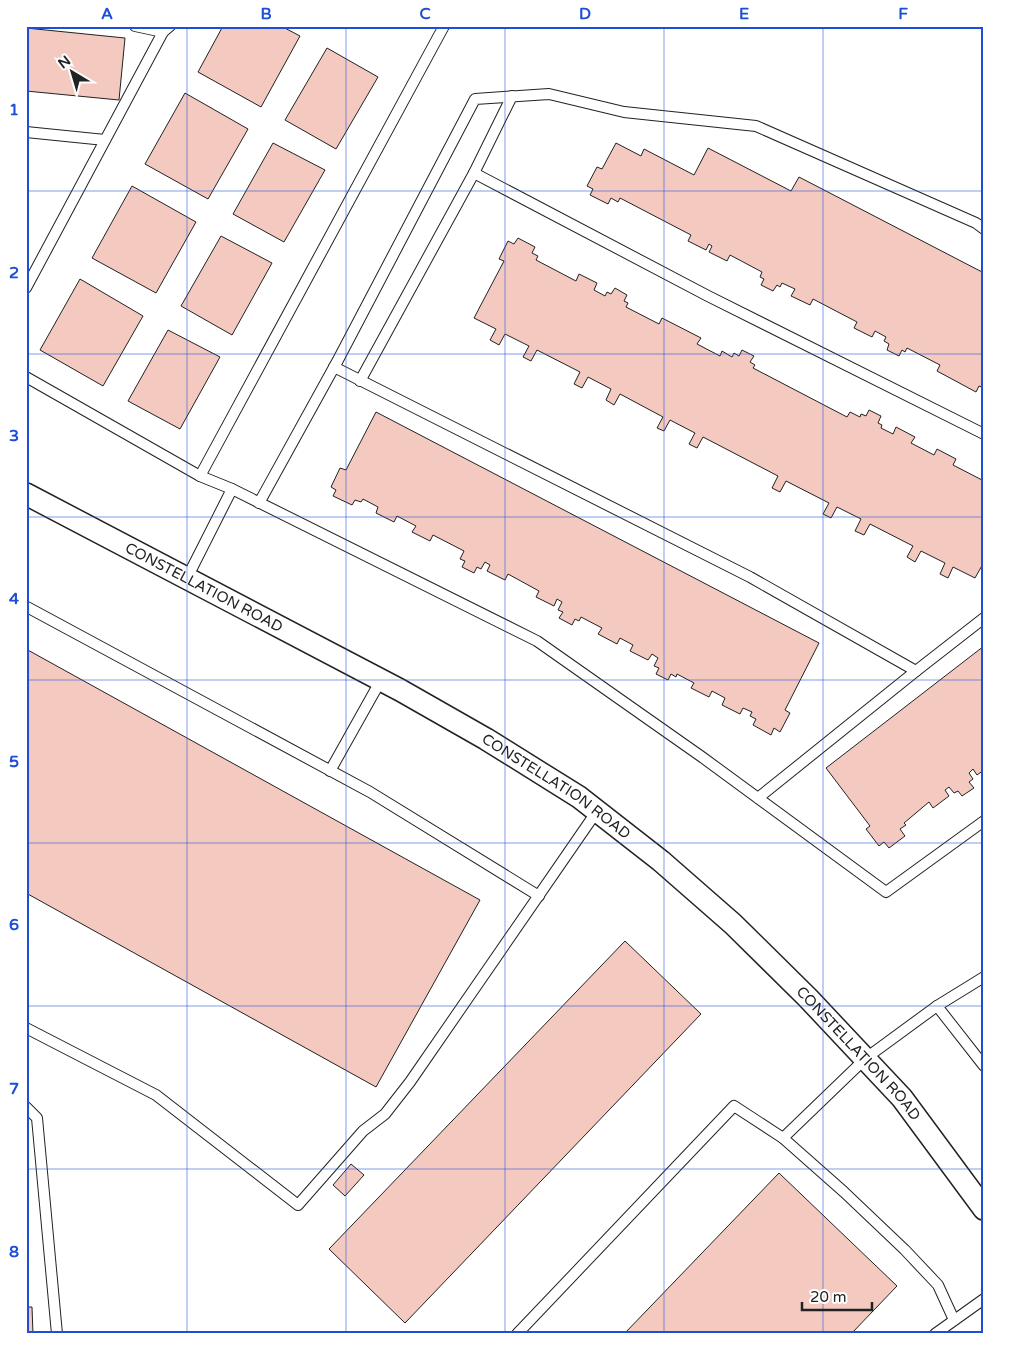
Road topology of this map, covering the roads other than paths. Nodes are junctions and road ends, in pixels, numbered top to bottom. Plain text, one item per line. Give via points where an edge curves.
1 (135, 26) edge
2 (444, 26) edge
3 (166, 29) edge
4 (512, 96) junction
5 (26, 132) edge
6 (106, 140) junction
7 (474, 173) junction
8 (984, 229) edge
9 (26, 288) edge
10 (336, 364) junction
11 (26, 377) edge
12 (360, 381) junction
13 (984, 434) edge
14 (200, 476) junction
15 (232, 489) junction
16 (26, 494) edge
17 (259, 503) junction
18 (187, 578) junction
19 (27, 607) edge
20 (984, 618) edge
21 (916, 671) junction
22 (381, 680) junction
23 (330, 771) junction
24 (758, 798) junction
25 (597, 811) junction
26 (984, 822) edge
27 (539, 896) junction
28 (984, 977) edge
29 (937, 1006) junction
30 (26, 1028) edge
31 (866, 1058) junction
32 (984, 1066) edge
33 (26, 1107) edge
34 (783, 1138) junction
35 (984, 1209) edge
36 (984, 1299) edge
37 (954, 1320) junction
38 (57, 1334) edge
39 (517, 1334) edge
40 (935, 1334) edge

1 - 3 lane
2 - 14 lane
3 - 6 lane
4 - 7 lane
4 - 8 lane via 549,94 624,112 756,126
4 - 10 lane via 475,99
5 - 6 lane
6 - 9 lane
7 - 12 lane
7 - 13 lane via 708,296
10 - 12 lane
10 - 17 lane
11 - 14 lane
12 - 21 lane via 750,578
14 - 15 lane
15 - 17 lane
15 - 18 lane
16 - 18 street, CONSTELLATION ROAD
17 - 24 lane via 537,641
18 - 22 street, CONSTELLATION ROAD
19 - 23 lane
20 - 21 lane
21 - 24 lane
22 - 23 lane
22 - 25 street, CONSTELLATION ROAD via 486,739
23 - 27 lane via 370,792
24 - 26 lane via 886,892
25 - 27 lane
25 - 31 street, CONSTELLATION ROAD via 733,924
27 - 30 lane via 410,1082 385,1114 363,1131 298,1205 156,1095
28 - 29 lane
29 - 31 lane
29 - 32 lane
31 - 34 lane
31 - 35 street, CONSTELLATION ROAD via 902,1098
33 - 38 lane via 37,1118
34 - 37 lane via 912,1257 938,1285
34 - 39 lane via 734,1106
36 - 37 lane
37 - 40 lane

